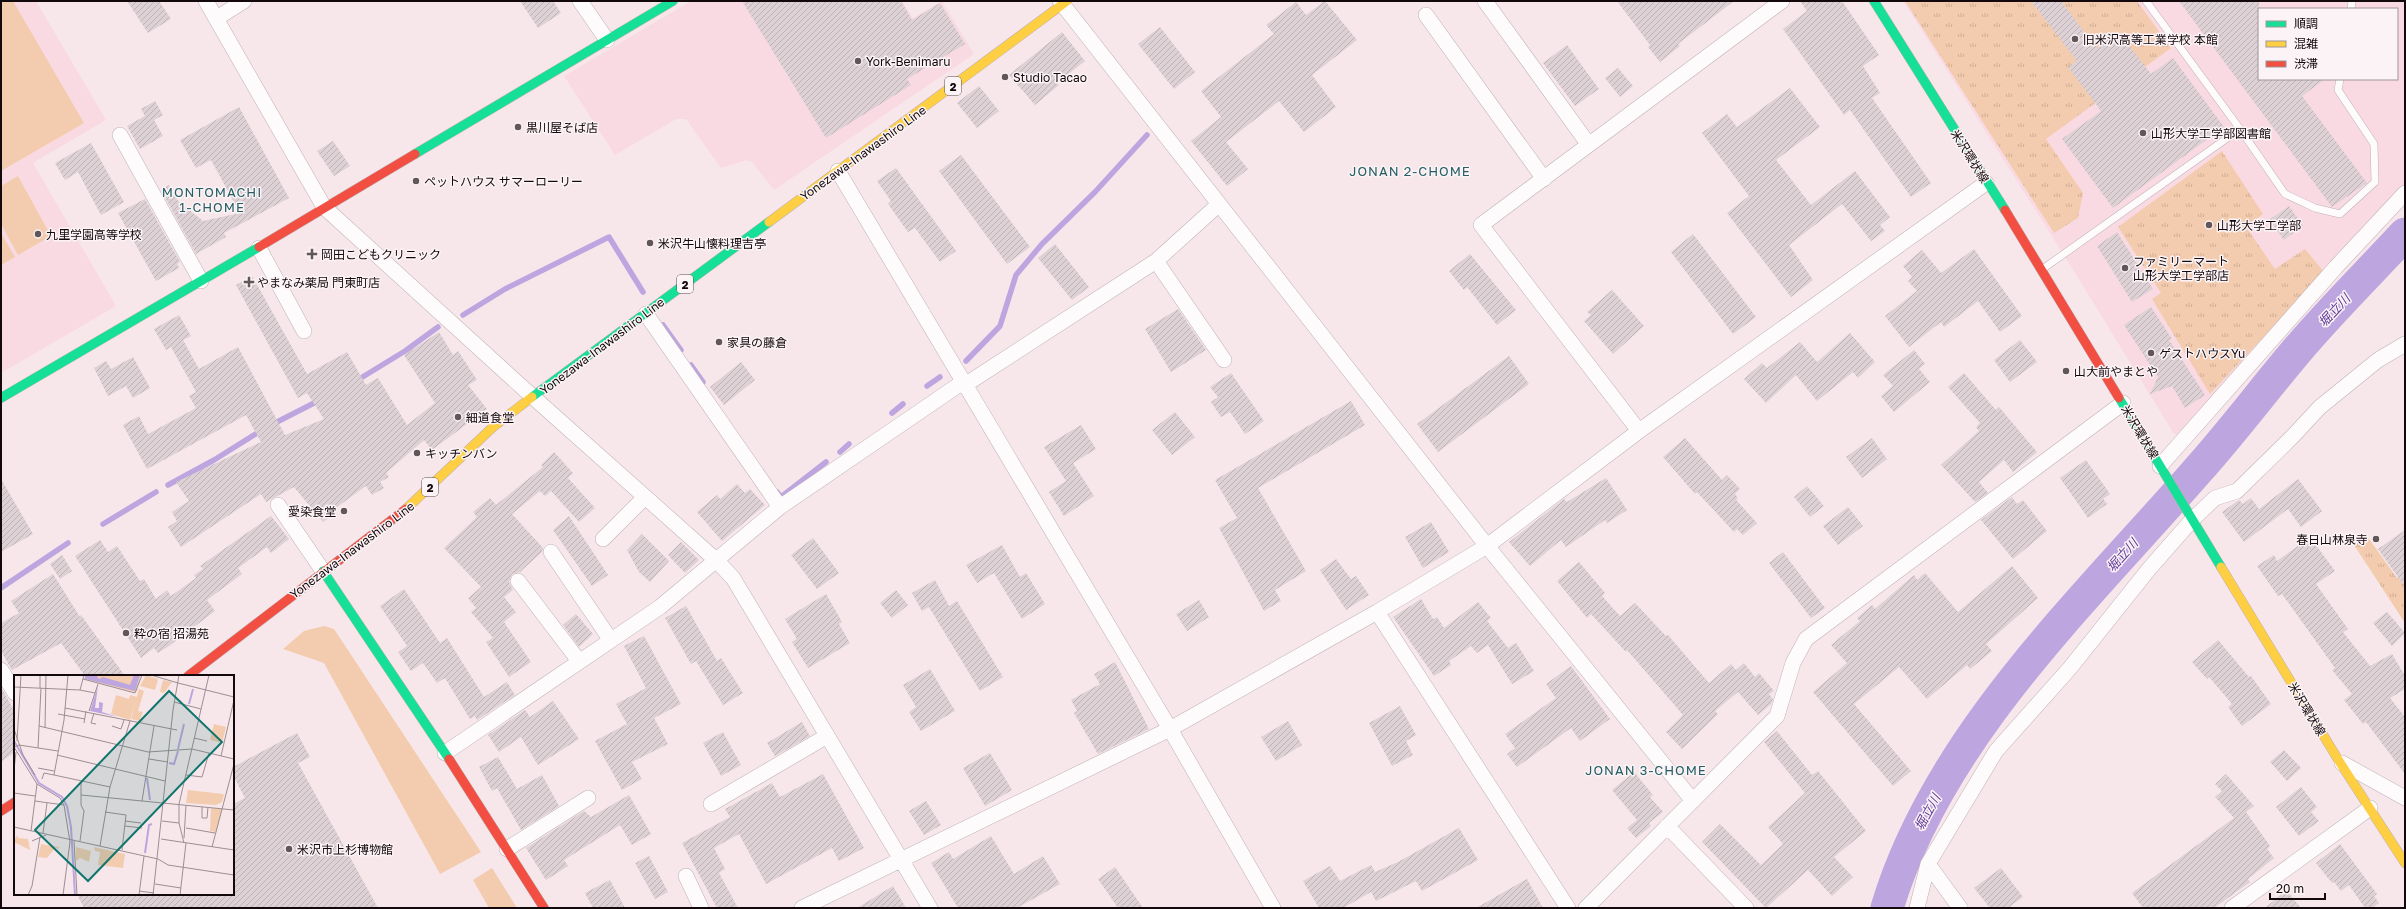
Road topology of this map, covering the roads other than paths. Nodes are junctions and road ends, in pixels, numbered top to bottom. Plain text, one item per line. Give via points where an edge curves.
1 (206, 1) edge
2 (244, 1) edge
3 (580, 1) edge
4 (673, 1) edge
5 (1485, 1) edge
6 (1782, 1) edge
7 (1874, 1) edge
8 (2146, 1) edge
9 (1063, 2) edge
10 (1426, 15) dead end
11 (217, 18) junction
12 (607, 40) junction
13 (2340, 80) edge
14 (2240, 129) junction
15 (120, 134) dead end
16 (1589, 145) junction
17 (838, 171) junction
18 (1544, 179) junction
19 (1986, 183) junction
20 (2405, 193) edge
21 (1218, 206) junction
22 (324, 207) junction
23 (259, 248) junction
24 (1156, 262) junction
25 (2042, 270) junction
26 (201, 281) junction
27 (646, 314) junction
28 (304, 330) dead end
29 (2405, 344) edge
30 (1224, 360) dead end
31 (963, 382) junction
32 (1, 398) edge
33 (533, 398) junction
34 (2123, 402) junction
35 (1639, 431) junction
36 (2161, 468) junction
37 (645, 497) junction
38 (278, 505) dead end
39 (780, 507) junction
40 (2190, 517) junction
41 (603, 539) dead end
42 (1487, 546) junction
43 (551, 552) dead end
44 (716, 560) junction
45 (323, 572) junction
46 (518, 581) dead end
47 (1377, 612) junction
48 (610, 639) junction
49 (579, 661) junction
50 (1, 670) edge
51 (189, 675) edge
52 (14, 691) edge
53 (1170, 729) junction
54 (827, 736) junction
55 (445, 753) junction
56 (2339, 761) junction
57 (588, 798) dead end
58 (2405, 798) edge
59 (1693, 801) junction
60 (14, 803) edge
61 (711, 804) dead end
62 (2370, 808) junction
63 (1, 811) edge
64 (1667, 826) junction
65 (507, 849) junction
66 (901, 860) junction
67 (2405, 863) edge
68 (1928, 864) junction
69 (686, 876) dead end
70 (544, 908) edge
71 (701, 908) edge
72 (802, 908) edge
73 (930, 908) edge
74 (1273, 908) edge
75 (1568, 908) edge
76 (1586, 908) edge
77 (1746, 908) edge
78 (1917, 908) edge
79 (1960, 908) edge
80 (2232, 908) edge

1 - 11 street
2 - 11 street
3 - 12 street
4 - 12 main road
5 - 16 street
6 - 16 street
7 - 19 main road, 米沢環状線
8 - 14 lane
9 - 17 main road, Yonezawa-Inawashiro Line / 2
9 - 21 street
10 - 18 street
11 - 22 street
12 - 22 main road
13 - 14 lane via 2338,90 2374,144 2375,182 2340,214 2315,208 2285,194
14 - 25 lane
15 - 26 street
16 - 18 street
17 - 27 main road, Yonezawa-Inawashiro Line / 2
17 - 31 street
18 - 35 street via 1481,225
19 - 25 main road, 米沢環状線
19 - 35 street
20 - 36 street via 2336,267
21 - 24 street
21 - 42 street
22 - 23 main road
22 - 33 street
23 - 26 main road
23 - 28 street
24 - 30 street
24 - 31 street via 971,381
25 - 34 main road, 米沢環状線
26 - 32 main road
27 - 33 main road, Yonezawa-Inawashiro Line / 2
27 - 39 street
29 - 40 street via 2378,360 2320,407 2237,490 2215,498
31 - 39 street
31 - 53 street
33 - 37 street
33 - 45 main road, Yonezawa-Inawashiro Line / 2 via 493,427 416,501
34 - 36 main road, 米沢環状線
34 - 59 street via 1806,639 1793,663 1777,716
35 - 42 street
36 - 40 main road, 米沢環状線
37 - 41 street
37 - 44 street
38 - 45 street
39 - 44 street
40 - 56 main road, 米沢環状線
40 - 68 street via 2070,668 1996,751
42 - 47 street
42 - 59 street
43 - 48 street
44 - 48 street via 660,607
44 - 54 street via 733,578
45 - 51 main road, Yonezawa-Inawashiro Line / 2
45 - 55 main road
46 - 49 street
47 - 53 street
47 - 75 street
48 - 49 street
49 - 55 street
50 - 52 street
53 - 66 street
53 - 74 street
54 - 61 street
54 - 66 street
55 - 65 main road
56 - 58 street
56 - 62 main road, 米沢環状線
57 - 65 street
59 - 64 street
60 - 63 main road
62 - 67 main road, 米沢環状線
62 - 80 street
64 - 76 street
64 - 77 street
65 - 70 main road
66 - 72 street
66 - 73 street
68 - 78 street
68 - 79 street
69 - 71 street

